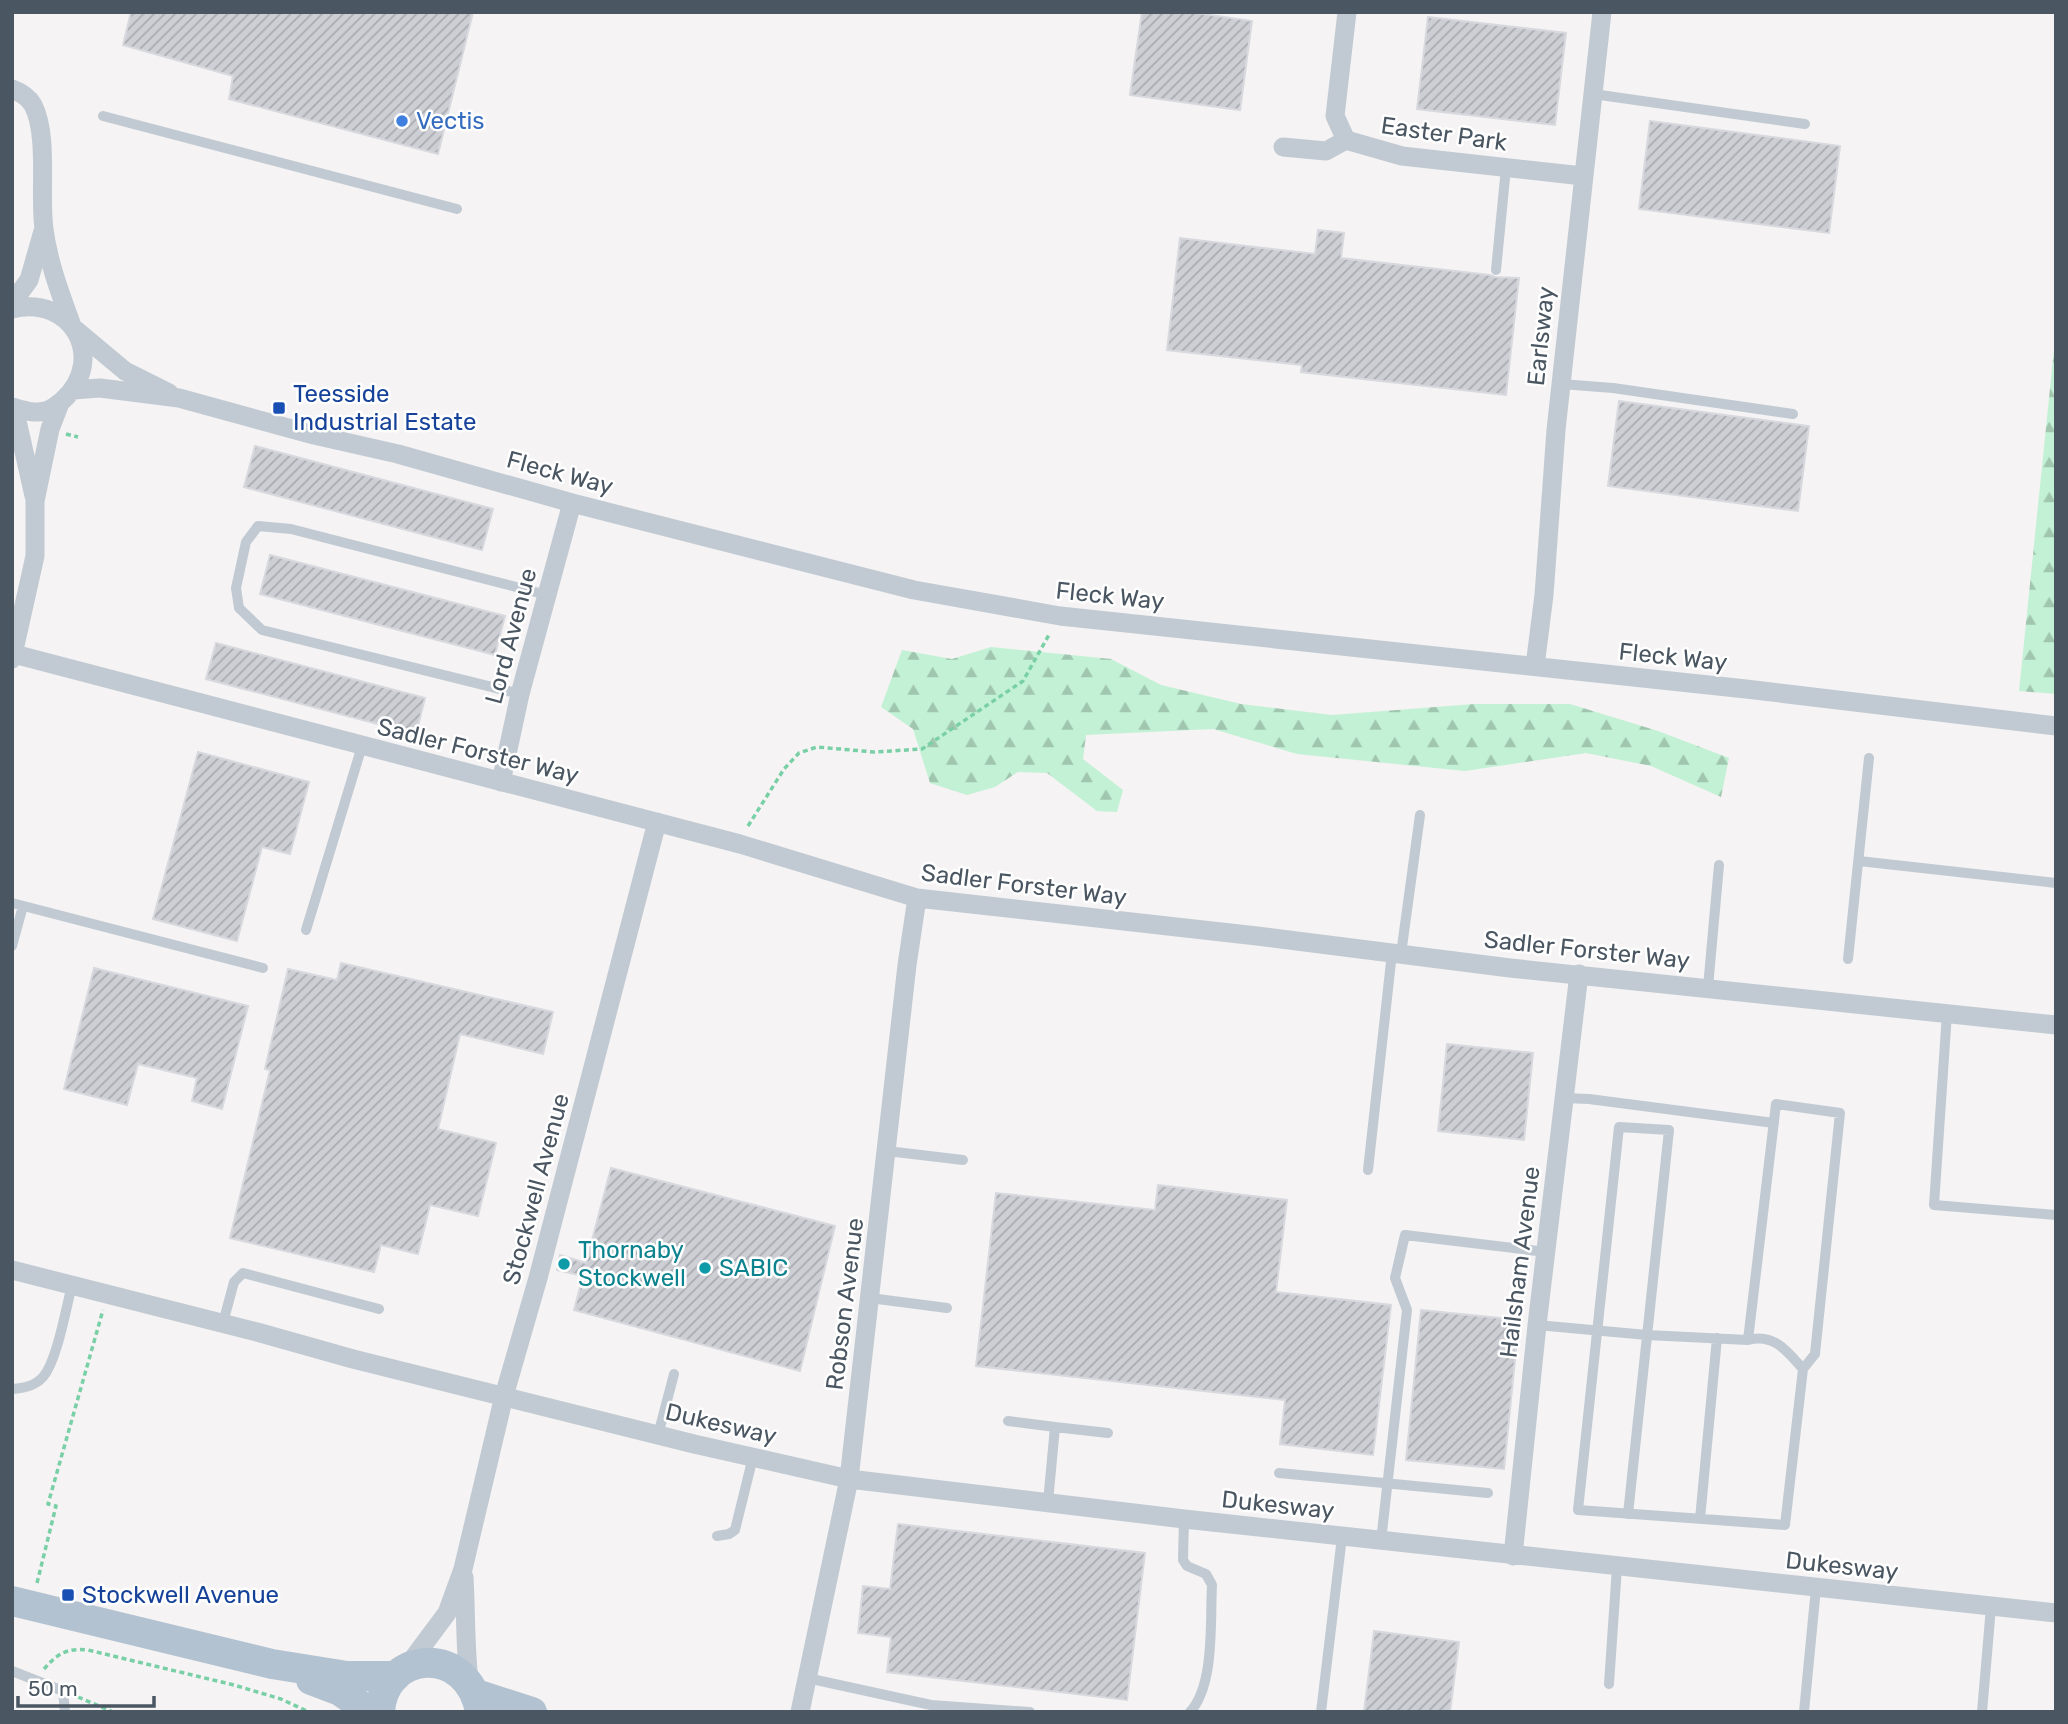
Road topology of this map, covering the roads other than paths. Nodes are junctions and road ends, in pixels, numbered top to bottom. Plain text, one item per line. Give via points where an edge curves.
1 (1347, 12) edge
2 (1602, 12) edge
3 (12, 89) edge
4 (1593, 94) junction
5 (103, 116) dead end
6 (1805, 124) dead end
7 (1346, 140) junction
8 (1283, 147) dead end
9 (1506, 168) junction
10 (1583, 176) junction
11 (457, 209) dead end
12 (44, 229) junction
13 (1496, 270) dead end
14 (12, 303) edge
15 (12, 309) edge
16 (73, 326) junction
17 (1561, 384) junction
18 (66, 397) junction
19 (179, 398) junction
20 (12, 407) edge
21 (12, 412) edge
22 (1793, 414) dead end
23 (35, 500) junction
24 (572, 503) junction
25 (547, 595) junction
26 (13, 656) edge
27 (1535, 666) junction
28 (520, 694) junction
29 (2056, 726) edge
30 (362, 746) junction
31 (1869, 758) dead end
32 (501, 782) junction
33 (1420, 815) dead end
34 (657, 822) junction
35 (1859, 861) junction
36 (1719, 865) dead end
37 (2056, 883) edge
38 (917, 898) junction
39 (18, 905) edge
40 (306, 930) dead end
41 (12, 946) edge
42 (1397, 953) junction
43 (1848, 959) dead end
44 (263, 968) dead end
45 (1579, 974) junction
46 (1707, 987) junction
47 (1947, 1013) junction
48 (2056, 1025) edge
49 (1564, 1098) junction
50 (1774, 1123) junction
51 (887, 1151) junction
52 (963, 1160) dead end
53 (1368, 1170) dead end
54 (2056, 1215) edge
55 (1546, 1252) junction
56 (12, 1270) edge
57 (72, 1285) junction
58 (870, 1298) junction
59 (947, 1308) dead end
60 (379, 1309) dead end
61 (223, 1323) junction
62 (1536, 1325) junction
63 (1597, 1331) junction
64 (1647, 1335) junction
65 (1717, 1338) junction
66 (1748, 1340) junction
67 (1803, 1369) junction
68 (674, 1374) dead end
69 (12, 1389) edge
70 (504, 1396) junction
71 (1009, 1421) dead end
72 (1055, 1427) junction
73 (1108, 1433) dead end
74 (658, 1435) junction
75 (753, 1457) junction
76 (1279, 1473) dead end
77 (849, 1479) junction
78 (1386, 1484) junction
79 (1488, 1493) dead end
80 (1048, 1502) junction
81 (1628, 1514) junction
82 (1184, 1519) junction
83 (1700, 1519) junction
84 (717, 1536) dead end
85 (1342, 1536) junction
86 (1381, 1541) junction
87 (1513, 1556) junction
88 (1617, 1567) junction
89 (463, 1569) junction
90 (1816, 1588) junction
91 (24, 1594) edge
92 (1992, 1607) junction
93 (2056, 1613) edge
94 (272, 1664) junction
95 (12, 1671) edge
96 (401, 1672) junction
97 (807, 1678) junction
98 (1609, 1684) dead end
99 (475, 1696) edge
100 (65, 1712) edge
101 (370, 1712) edge
102 (380, 1712) edge
103 (532, 1712) edge
104 (800, 1712) edge
105 (1030, 1712) edge
106 (1190, 1712) edge
107 (1321, 1712) edge
108 (1804, 1712) edge
109 (1982, 1712) edge

1 - 7 street, Easter Park via 1335,116
2 - 4 street, Earlsway
3 - 12 street via 32,104 40,128
4 - 6 lane
4 - 10 street, Earlsway
5 - 11 lane
7 - 8 street via 1326,151
7 - 9 street, Easter Park via 1402,156
9 - 10 street, Easter Park
9 - 13 lane
10 - 17 street, Earlsway
12 - 14 street via 29,280
12 - 16 street
15 - 16 street, Fleck Way via 40,306
16 - 18 street via 83,364
16 - 19 street, Fleck Way via 125,371
17 - 22 lane
17 - 27 street, Earlsway
18 - 19 street, Fleck Way via 100,388
18 - 20 street, Fleck Way via 46,411
18 - 23 street via 50,429
19 - 24 street, Fleck Way
21 - 23 street
23 - 26 street via 36,556
24 - 25 street, Lord Avenue
24 - 27 street, Fleck Way via 914,590 1060,616
25 - 28 street, Lord Avenue
25 - 28 lane via 290,529 258,526 246,542 236,588 239,608 262,630
26 - 30 street, Sadler Forster Way
27 - 29 street, Fleck Way
28 - 32 street, Lord Avenue
30 - 32 street, Sadler Forster Way
30 - 40 lane
31 - 35 lane
32 - 34 street, Sadler Forster Way
33 - 42 lane
34 - 38 street, Sadler Forster Way
34 - 70 street, Stockwell Avenue
35 - 37 lane
35 - 43 lane
36 - 46 lane
38 - 42 street, Sadler Forster Way
38 - 51 street, Robson Avenue
39 - 41 lane
39 - 44 lane
42 - 45 street, Sadler Forster Way
42 - 53 lane
45 - 46 street, Sadler Forster Way
45 - 49 street, Hailsham Avenue
46 - 47 street, Sadler Forster Way
47 - 48 street, Sadler Forster Way
47 - 54 lane via 1934,1205
49 - 50 lane
49 - 55 street, Hailsham Avenue
50 - 66 lane
50 - 67 lane via 1776,1104 1840,1113 1815,1354
51 - 52 lane
51 - 58 street, Robson Avenue
55 - 62 street, Hailsham Avenue
55 - 78 lane via 1405,1235 1395,1278 1407,1310
56 - 57 street, Dukesway
57 - 61 street, Dukesway
57 - 69 lane via 51,1363 42,1378 28,1387
58 - 59 lane
58 - 77 street, Robson Avenue
60 - 61 lane via 243,1273 234,1282
61 - 70 street, Dukesway
62 - 63 lane
62 - 87 street, Hailsham Avenue
63 - 64 lane
63 - 64 lane via 1619,1127 1669,1130
63 - 81 lane via 1578,1510
64 - 65 lane
64 - 81 lane
65 - 66 lane
65 - 83 lane
66 - 67 lane via 1770,1339
67 - 83 lane via 1786,1525
68 - 74 lane
70 - 74 street, Dukesway
70 - 89 street, Stockwell Avenue
71 - 72 lane
72 - 73 lane
72 - 80 lane
74 - 75 street, Dukesway
75 - 77 street, Dukesway
75 - 84 lane via 735,1530
76 - 78 lane
77 - 80 street, Dukesway
77 - 97 street, Robson Avenue
78 - 79 lane
78 - 86 lane
80 - 82 street, Dukesway
81 - 83 lane
82 - 85 street, Dukesway
82 - 106 lane via 1183,1560 1206,1574 1212,1585 1205,1682
85 - 86 street, Dukesway
85 - 107 lane
86 - 87 street, Dukesway
87 - 88 street, Dukesway
88 - 90 street, Dukesway
88 - 98 lane
89 - 96 street, Stockwell Avenue via 447,1614
89 - 99 street, Stockwell Avenue via 464,1636
90 - 92 street, Dukesway
90 - 108 lane
91 - 94 main road
92 - 93 street, Dukesway
92 - 109 lane
94 - 96 main road via 347,1676
94 - 101 main road via 340,1691
95 - 100 lane via 63,1691
96 - 99 main road via 423,1663 440,1664 456,1670
96 - 102 main road via 382,1696
97 - 104 street, Robson Avenue
97 - 105 lane via 931,1705
99 - 103 main road

